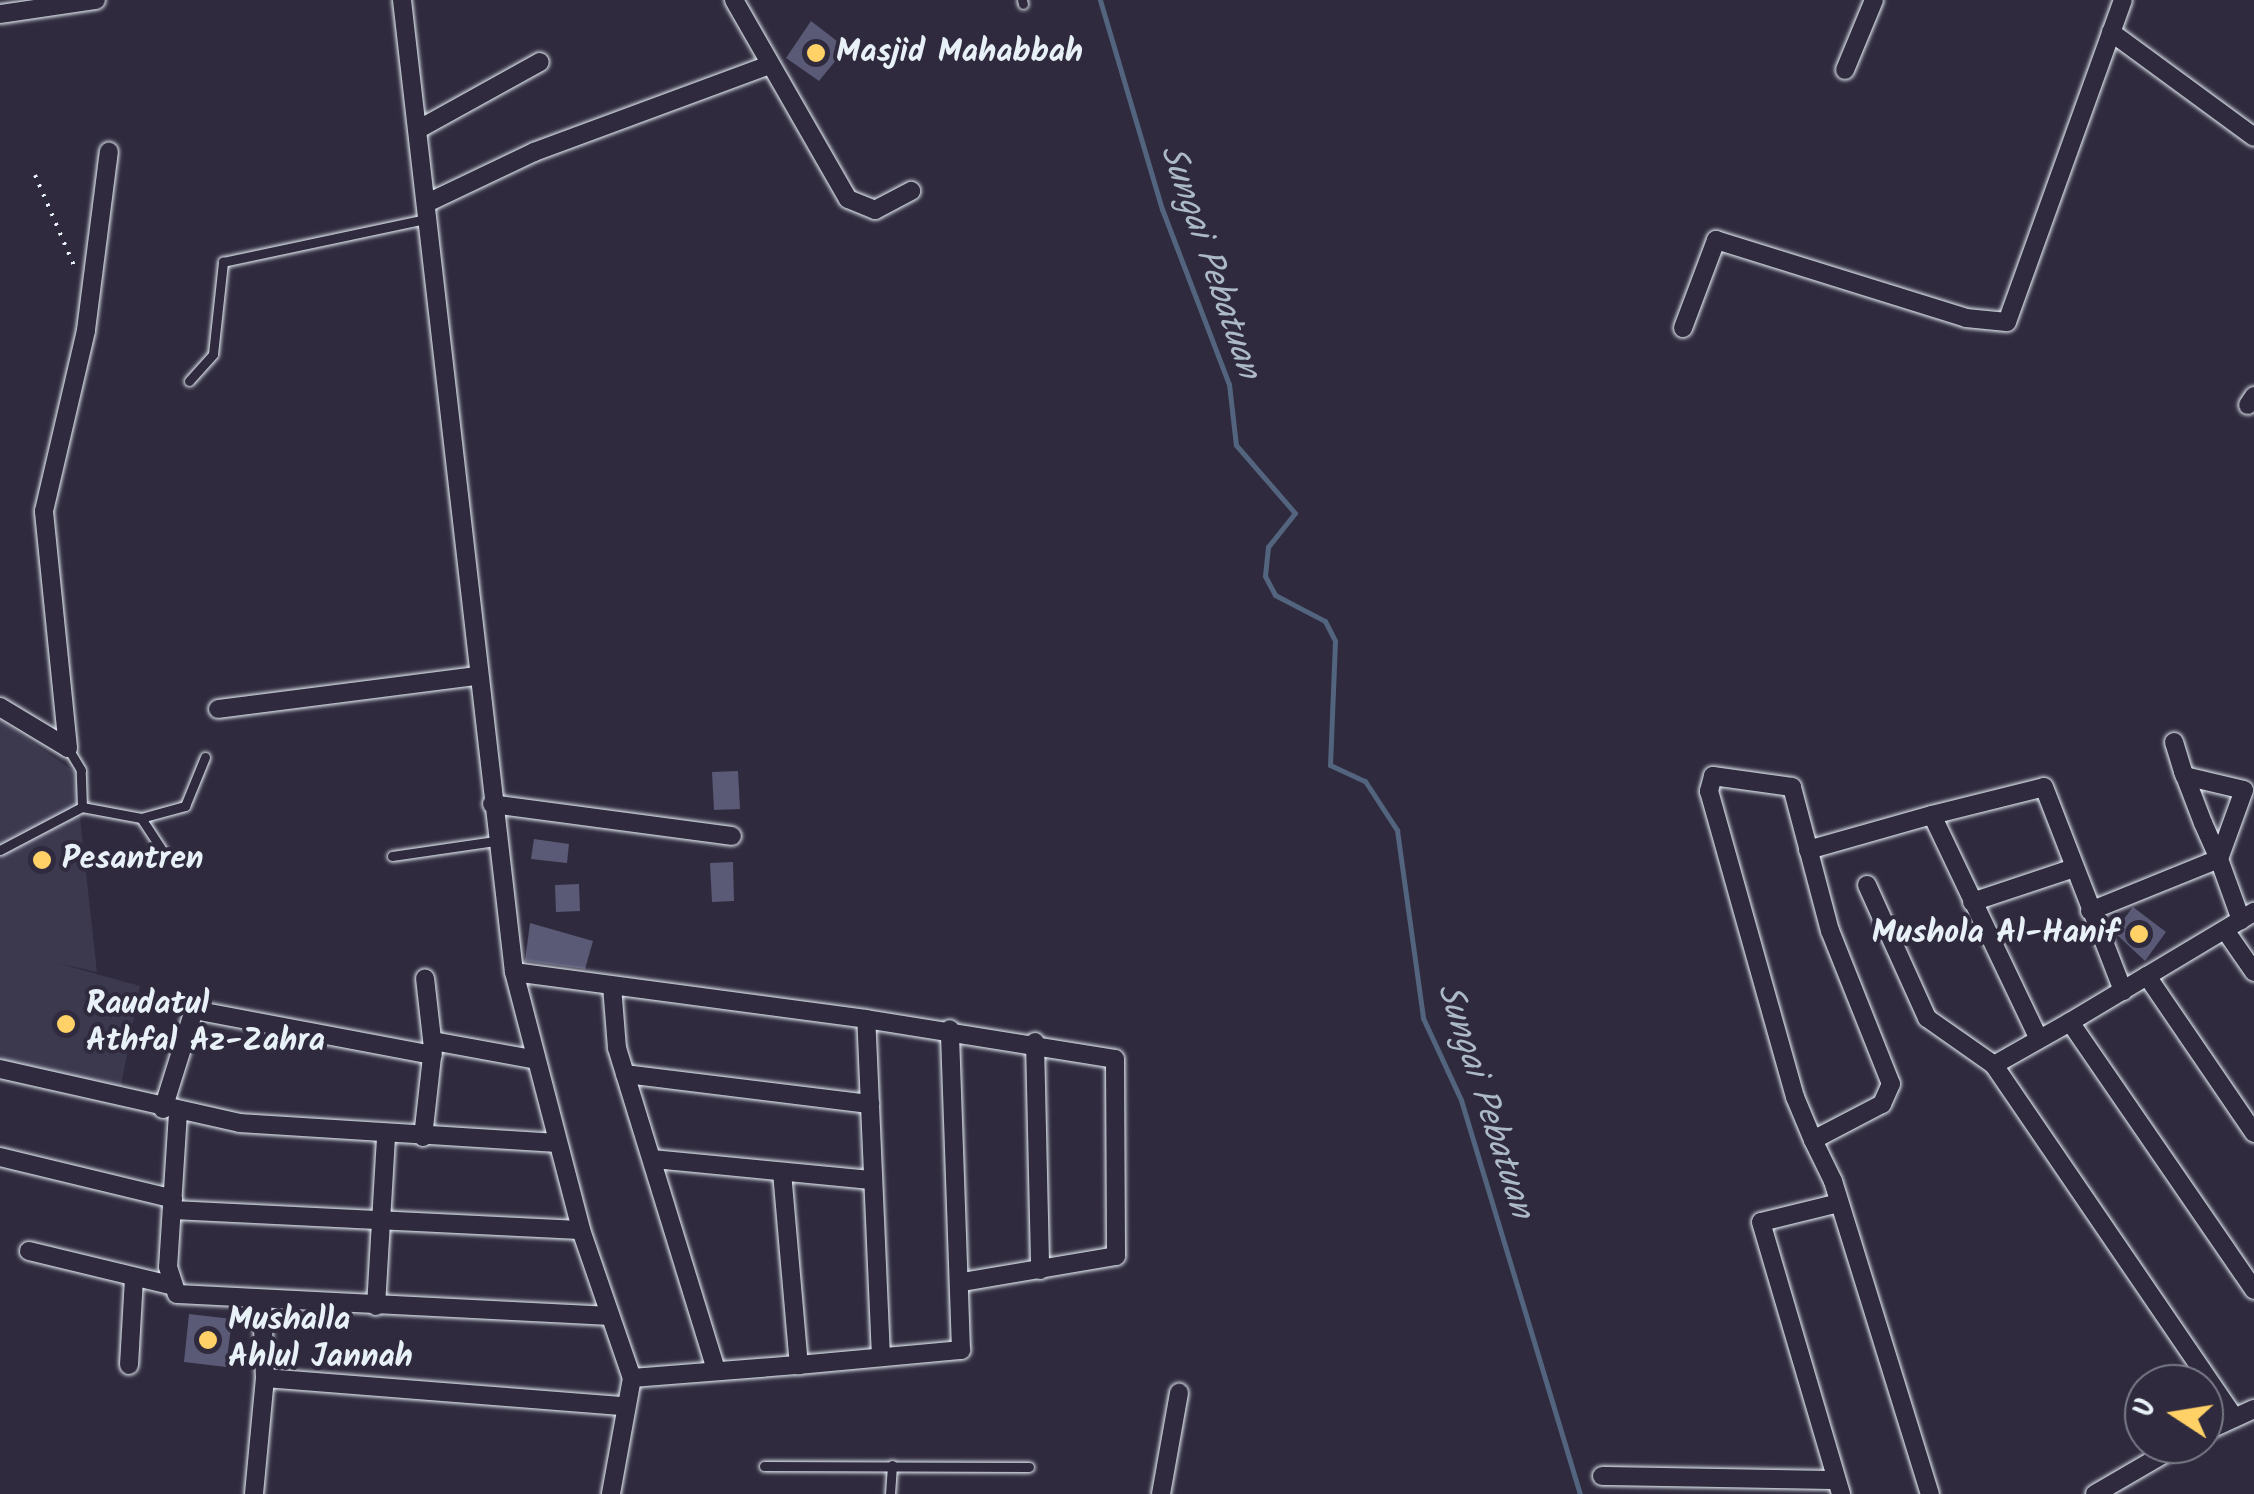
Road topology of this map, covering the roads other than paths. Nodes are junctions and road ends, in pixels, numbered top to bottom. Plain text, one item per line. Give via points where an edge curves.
1 (96, 0) edge
2 (402, 0) edge
3 (736, 0) edge
4 (1874, 0) edge
5 (2123, 0) edge
6 (59, 3) edge
7 (0, 14) edge
8 (2111, 32) junction
9 (540, 62) dead end
10 (767, 66) junction
11 (1845, 70) dead end
12 (419, 129) junction
13 (2254, 137) edge
14 (108, 152) dead end
15 (910, 191) dead end
16 (428, 211) junction
17 (1683, 328) dead end
18 (189, 381) dead end
19 (476, 676) junction
20 (0, 707) edge
21 (218, 709) dead end
22 (2174, 742) dead end
23 (68, 748) junction
24 (205, 757) dead end
25 (2184, 776) junction
26 (2249, 791) edge
27 (492, 804) junction
28 (82, 808) junction
29 (1932, 814) junction
30 (141, 818) junction
31 (732, 836) dead end
32 (495, 841) junction
33 (0, 850) edge
34 (1808, 850) junction
35 (164, 854) dead end
36 (392, 856) dead end
37 (2219, 859) junction
38 (2074, 868) junction
39 (1868, 886) dead end
40 (1972, 902) junction
41 (2090, 911) junction
42 (2240, 921) edge
43 (514, 972) junction
44 (2254, 972) edge
45 (2147, 976) junction
46 (425, 978) dead end
47 (612, 986) junction
48 (2123, 990) junction
49 (866, 1019) junction
50 (2070, 1022) junction
51 (950, 1029) junction
52 (2038, 1039) junction
53 (1035, 1042) junction
54 (433, 1048) junction
55 (532, 1059) junction
56 (1994, 1065) junction
57 (0, 1069) edge
58 (625, 1074) junction
59 (870, 1104) junction
60 (171, 1111) junction
61 (2254, 1133) edge
62 (386, 1136) junction
63 (423, 1137) junction
64 (1813, 1140) junction
65 (556, 1143) junction
66 (0, 1157) edge
67 (653, 1158) junction
68 (782, 1172) junction
69 (872, 1180) junction
70 (1839, 1203) junction
71 (172, 1205) junction
72 (382, 1225) junction
73 (581, 1230) junction
74 (29, 1251) dead end
75 (1040, 1270) junction
76 (134, 1277) junction
77 (962, 1282) junction
78 (170, 1285) junction
79 (2254, 1290) edge
80 (262, 1301) junction
81 (376, 1306) junction
82 (606, 1316) junction
83 (882, 1357) junction
84 (128, 1365) dead end
85 (799, 1365) junction
86 (716, 1370) junction
87 (265, 1378) junction
88 (632, 1378) junction
89 (1179, 1392) dead end
90 (622, 1406) junction
91 (2254, 1409) edge
92 (2234, 1417) junction
93 (2224, 1422) edge
94 (2146, 1464) edge
95 (764, 1466) dead end
96 (892, 1466) junction
97 (1029, 1467) dead end
98 (2128, 1474) junction
99 (1602, 1476) dead end
100 (1838, 1487) edge
101 (2105, 1491) edge
102 (254, 1494) edge
103 (611, 1494) edge
104 (890, 1494) edge
105 (1161, 1494) edge
106 (1930, 1494) edge
107 (2132, 1494) edge

1 - 6 street
2 - 12 street
3 - 10 street
4 - 11 street
5 - 8 street
6 - 7 street
8 - 13 street
8 - 17 street via 2007,322 1977,321 1714,240
9 - 12 street
10 - 15 street via 848,199 875,210
10 - 16 street via 534,152
12 - 16 street
14 - 23 street via 90,287 44,511
16 - 18 lane via 228,259 217,277 213,354
16 - 19 street
19 - 21 street
19 - 27 street
20 - 23 street
22 - 25 street
23 - 28 lane via 81,770
24 - 30 lane via 185,806
25 - 26 street
25 - 37 street
26 - 37 street
27 - 31 street
27 - 32 street
28 - 30 lane
28 - 33 lane
29 - 34 street
29 - 38 street via 2032,782 2044,787
29 - 40 street
30 - 35 lane
32 - 36 lane
32 - 43 street
34 - 64 street via 1891,1084 1882,1104
34 - 64 street via 1790,784 1710,778
37 - 41 street
37 - 42 street
38 - 40 street
38 - 41 street
39 - 56 street via 1928,1018
40 - 52 street
41 - 48 street
42 - 44 street
42 - 45 street
43 - 47 street
43 - 55 street
45 - 48 street
45 - 61 street
46 - 54 street
47 - 49 street
47 - 58 street
48 - 50 street
49 - 51 street
49 - 59 street
50 - 52 street
50 - 79 street
51 - 53 street
51 - 77 street
52 - 56 street
53 - 75 street
53 - 75 street via 1111,1055 1118,1077 1116,1256
54 - 55 street
54 - 60 street via 194,1010
54 - 63 street
55 - 65 street
56 - 92 street
57 - 60 street
58 - 59 street
58 - 67 street
59 - 69 street
60 - 62 street
60 - 71 street
62 - 63 street
62 - 72 street
63 - 65 street
64 - 70 street
65 - 73 street
66 - 71 street
67 - 68 street
67 - 86 street
68 - 69 street
68 - 85 street
69 - 83 street
70 - 100 street via 1761,1222
70 - 106 street
71 - 72 street
71 - 78 street
72 - 73 street
72 - 81 street
73 - 82 street
74 - 76 street
75 - 77 street
76 - 78 street
76 - 84 street
77 - 83 street via 961,1350
78 - 80 street via 183,1296
80 - 81 street
80 - 87 street
81 - 82 street
82 - 88 street
83 - 85 street
85 - 86 street
86 - 88 street
87 - 90 street
87 - 102 street
88 - 90 street
89 - 105 street
90 - 103 street
91 - 92 street
92 - 93 street
94 - 98 street
95 - 96 lane
96 - 97 lane
96 - 104 lane
98 - 101 street
98 - 107 street
99 - 100 street

